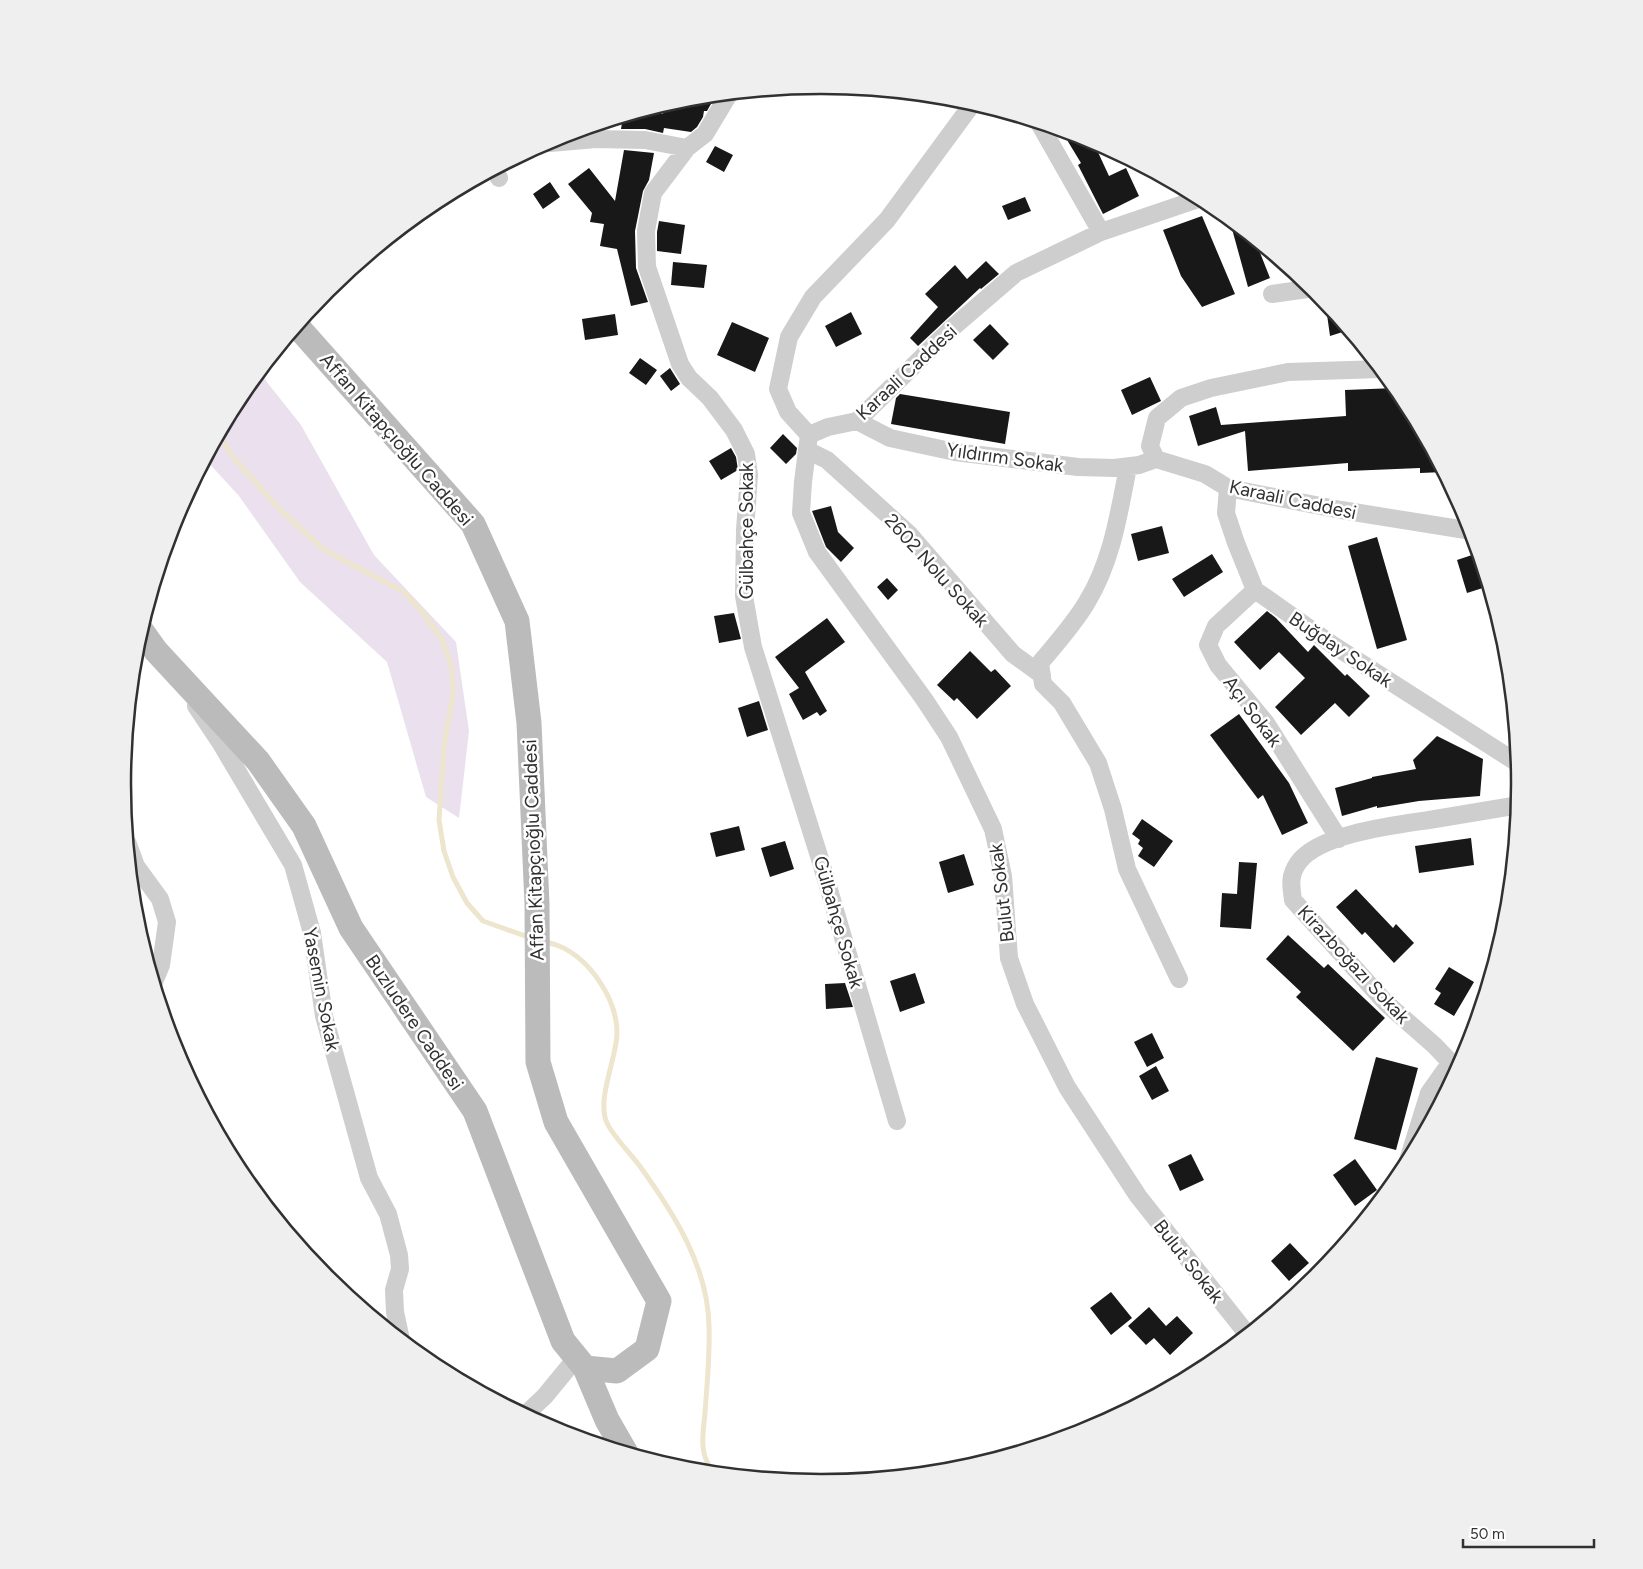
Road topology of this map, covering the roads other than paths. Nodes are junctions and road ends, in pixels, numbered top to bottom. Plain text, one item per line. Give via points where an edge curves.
1 (724, 101) edge
2 (968, 110) edge
3 (1043, 130) edge
4 (569, 141) edge
5 (687, 148) junction
6 (1191, 201) edge
7 (1101, 232) junction
8 (1303, 290) edge
9 (1272, 294) dead end
10 (301, 330) edge
11 (1374, 369) edge
12 (857, 421) junction
13 (808, 443) junction
14 (1156, 459) junction
15 (1128, 467) junction
16 (1228, 488) junction
17 (1464, 530) edge
18 (1255, 590) junction
19 (147, 638) edge
20 (1042, 675) junction
21 (189, 686) junction
22 (1511, 759) edge
23 (1512, 806) edge
24 (1339, 839) junction
25 (136, 866) edge
26 (157, 975) edge
27 (1179, 979) dead end
28 (1453, 1065) edge
29 (1450, 1070) edge
30 (897, 1121) dead end
31 (1415, 1138) edge
32 (399, 1331) edge
33 (1245, 1331) edge
34 (581, 1362) junction
35 (530, 1410) edge
36 (622, 1446) edge

1 - 5 street, Gülbahçe Sokak via 705,134
2 - 13 street via 887,220 813,297 789,338 778,388 788,412
3 - 7 street
4 - 5 street via 645,140
5 - 30 street, Gülbahçe Sokak via 653,192 646,231 647,267 680,364 734,430 746,454 749,475 744,596 752,647 820,859
6 - 7 street, Karaali Caddesi
7 - 12 street, Karaali Caddesi via 1016,273 951,329
8 - 9 street
10 - 34 street, Affan Kitapçıoğlu Caddesi via 473,524 517,622 529,723 537,904 538,1062 556,1122 660,1301 647,1349 617,1371
11 - 14 street via 1288,372 1211,388 1181,398 1157,418 1150,446
12 - 13 street, Karaali Caddesi via 828,427
12 - 15 street, Yıldırım Sokak via 890,438 955,452 1078,467
13 - 20 street, 2602 Nolu Sokak via 909,534 1013,654
13 - 33 street, Bulut Sokak via 801,513 817,552 949,736 993,829 1003,876 1009,958 1025,1004 1067,1087 1138,1196
14 - 15 street, Yıldırım Sokak
14 - 16 street, Karaali Caddesi via 1205,474
15 - 20 street via 1115,534 1099,580 1086,603 1040,664
16 - 17 street, Karaali Caddesi
16 - 18 street via 1226,513
18 - 22 street, Buğday Sokak via 1340,650
18 - 24 street, Açı Sokak via 1216,626 1208,645 1218,665 1266,723
19 - 21 street, Buzludere Caddesi
20 - 27 street via 1043,684 1062,703 1098,763 1127,870
21 - 32 street, Yasemin Sokak via 197,709 293,865 312,933 324,1016 369,1178 388,1214 399,1255 400,1269 394,1290
21 - 34 street, Buzludere Caddesi via 258,761 304,826 351,928 475,1111 563,1341
23 - 24 street, Kirazboğazı Sokak via 1366,830
24 - 28 street, Kirazboğazı Sokak via 1316,847 1298,863 1290,881 1293,900 1386,1003
25 - 26 street via 160,899 167,922 162,965
29 - 31 street via 1429,1093
34 - 35 street
34 - 36 street, Buzludere Caddesi

